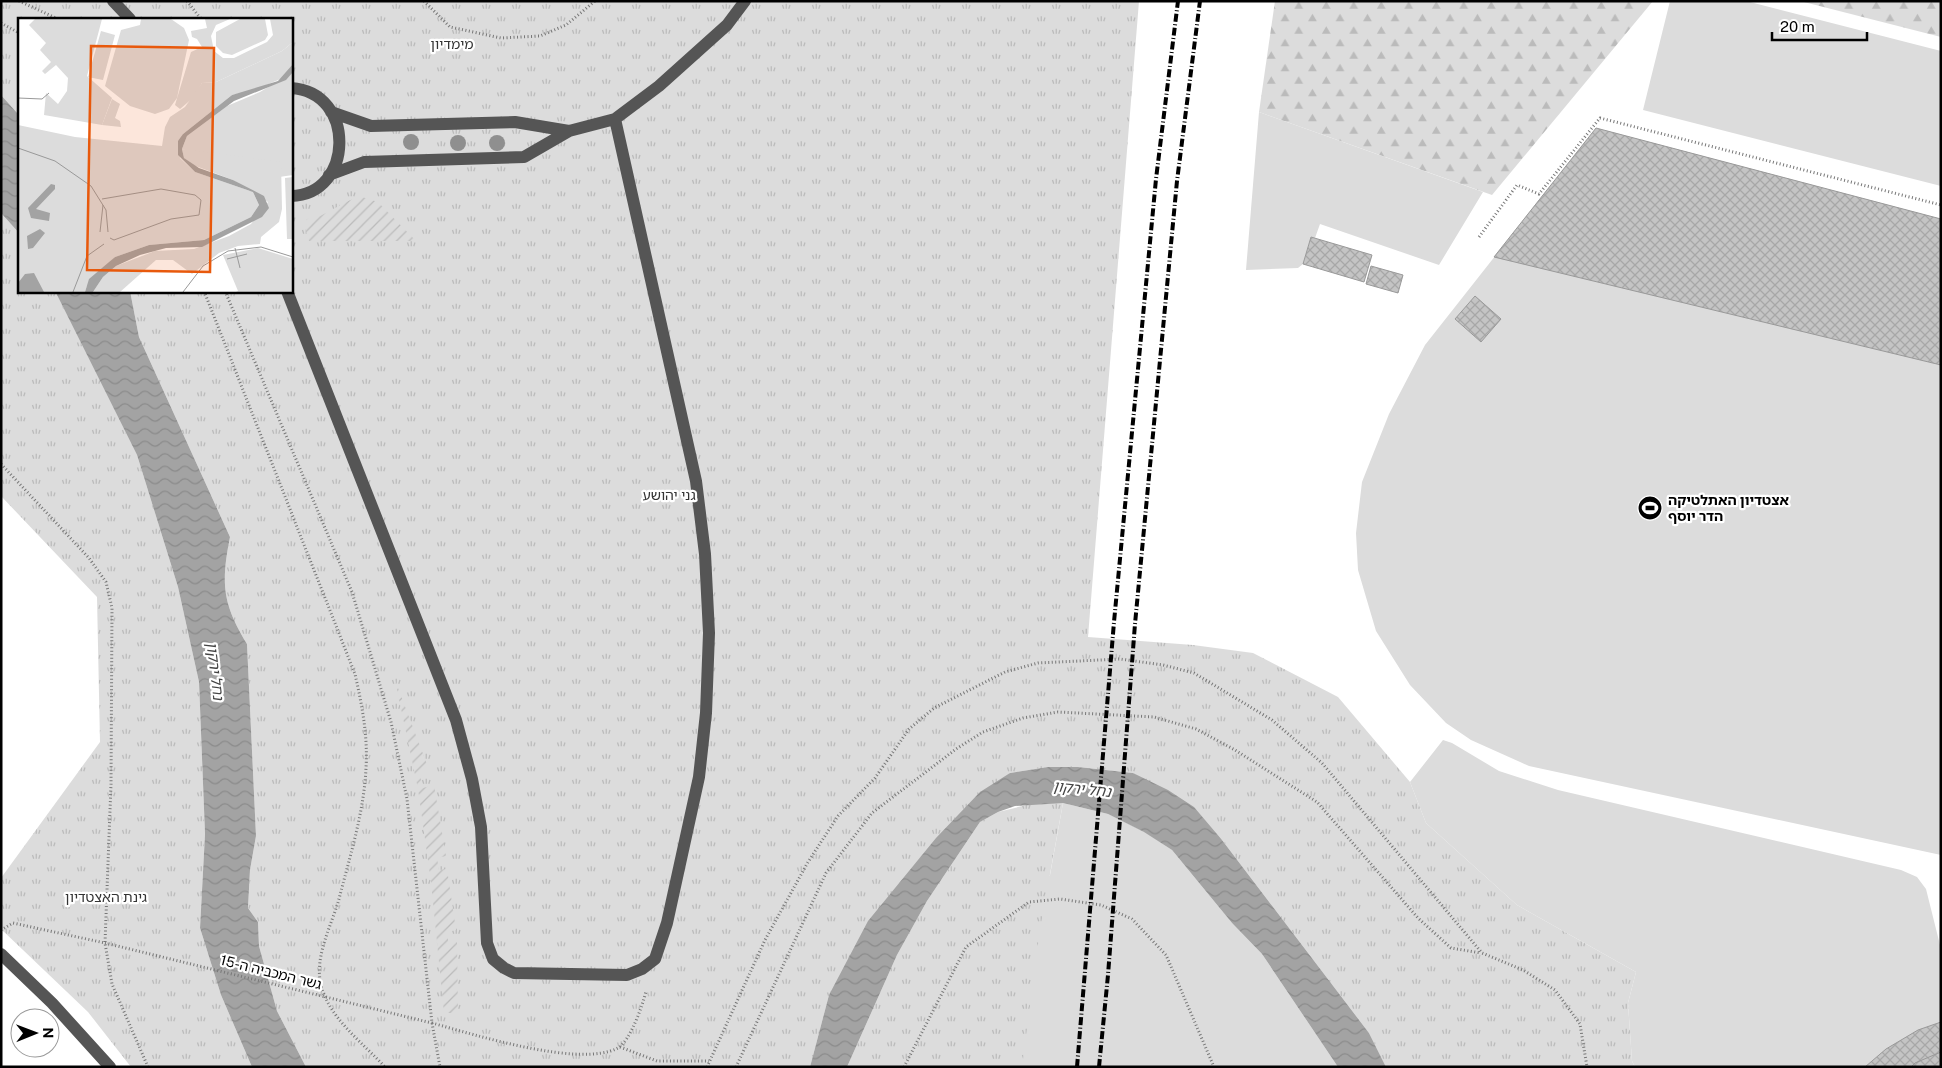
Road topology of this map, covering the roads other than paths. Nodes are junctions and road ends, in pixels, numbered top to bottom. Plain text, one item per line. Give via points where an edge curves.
1 (113, 1) edge
2 (746, 1) edge
3 (129, 18) edge
4 (292, 88) edge
5 (331, 112) junction
6 (615, 119) junction
7 (569, 131) junction
8 (329, 175) junction
9 (292, 196) edge
10 (287, 292) edge
11 (1, 954) edge
12 (110, 1067) edge

1 - 3 lane
2 - 6 lane via 727,25 659,86
4 - 5 lane via 314,95
5 - 7 lane via 371,126 515,122
5 - 8 lane via 341,137 340,153
6 - 7 lane
6 - 10 lane via 696,481 708,609 706,713 699,777 668,923 655,959 642,969 627,975 514,973 493,959 487,943 480,827 472,779 456,720
7 - 8 lane via 524,157 364,162
8 - 9 lane via 311,191
11 - 12 lane via 52,1003

